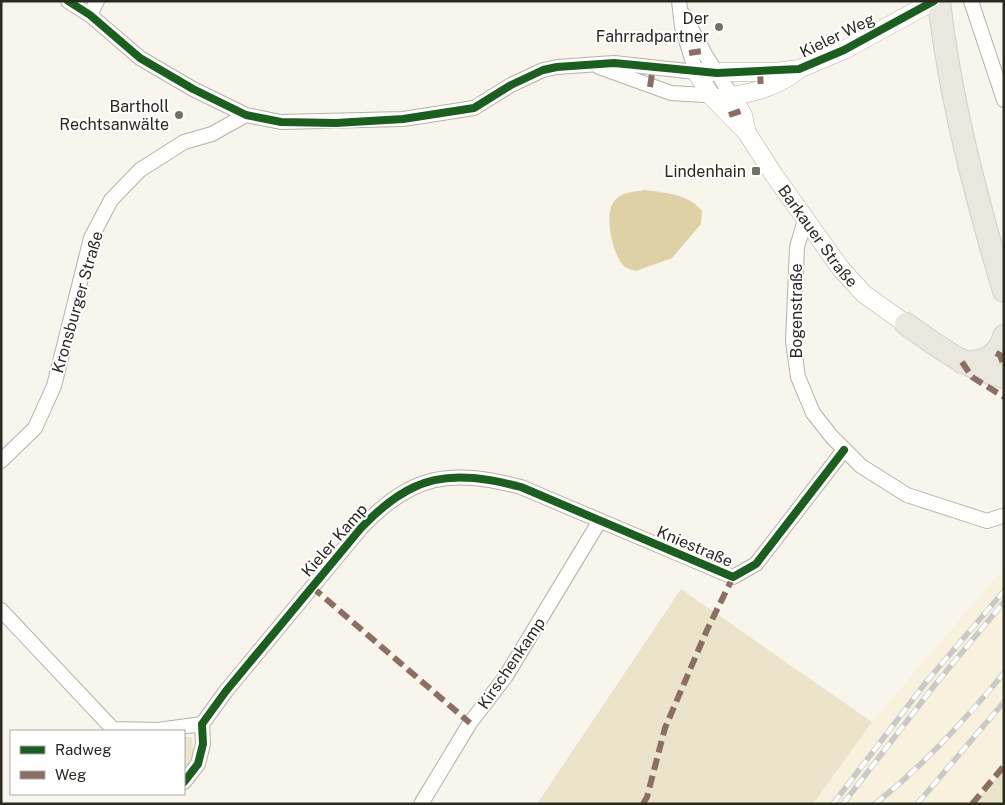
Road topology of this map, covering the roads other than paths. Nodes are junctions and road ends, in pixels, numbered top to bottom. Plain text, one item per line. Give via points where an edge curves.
1 (68, 1) edge
2 (97, 1) edge
3 (934, 1) edge
4 (939, 1) edge
5 (971, 1) edge
6 (680, 6) edge
7 (90, 15) junction
8 (594, 65) junction
9 (799, 69) junction
10 (696, 72) junction
11 (717, 73) junction
12 (732, 96) junction
13 (712, 97) junction
14 (1004, 100) edge
15 (246, 115) junction
16 (747, 133) junction
17 (805, 220) junction
18 (1004, 291) edge
19 (906, 324) joint
20 (1004, 336) edge
21 (962, 362) junction
22 (1004, 377) edge
23 (844, 450) junction
24 (1, 461) edge
25 (1002, 516) dead end
26 (599, 522) junction
27 (1, 610) edge
28 (202, 724) junction
29 (113, 730) edge
30 (185, 781) edge
31 (421, 804) edge

1 - 7 street
2 - 7 street
3 - 9 street, Kieler Weg via 844,50
4 - 18 main road via 974,184
5 - 14 street
6 - 10 street, Barkauer Straße via 682,27
6 - 11 street, Barkauer Straße
7 - 15 street via 140,58
8 - 10 street via 614,63
8 - 13 street via 671,93
8 - 15 street via 543,70 474,108 402,119 281,122
9 - 11 street, Kieler Weg
9 - 12 street, Kieler Weg via 764,90
10 - 11 street, Kieler Weg
10 - 13 street, Barkauer Straße
11 - 12 street, Barkauer Straße
12 - 13 street
12 - 16 street, Barkauer Straße via 743,115
13 - 16 street, Barkauer Straße
15 - 24 street, Kronsburger Straße via 212,134 184,142 140,170 111,200 91,238 54,386 35,428
16 - 17 street, Barkauer Straße
17 - 19 street, Barkauer Straße via 854,284
17 - 23 street, Bogenstraße via 796,247 795,364 807,403
19 - 21 main road
20 - 21 main road via 993,356
21 - 22 main road
23 - 25 street, Bogenstraße via 874,475 907,495 988,521
23 - 26 street, Kniestraße via 756,564 733,578
26 - 28 street, Kieler Kamp via 521,488 487,478 451,476 411,488 379,509 344,546
26 - 31 street, Kirschenkamp via 506,676 465,730
27 - 29 street
28 - 29 street via 158,730
28 - 30 street via 198,764

